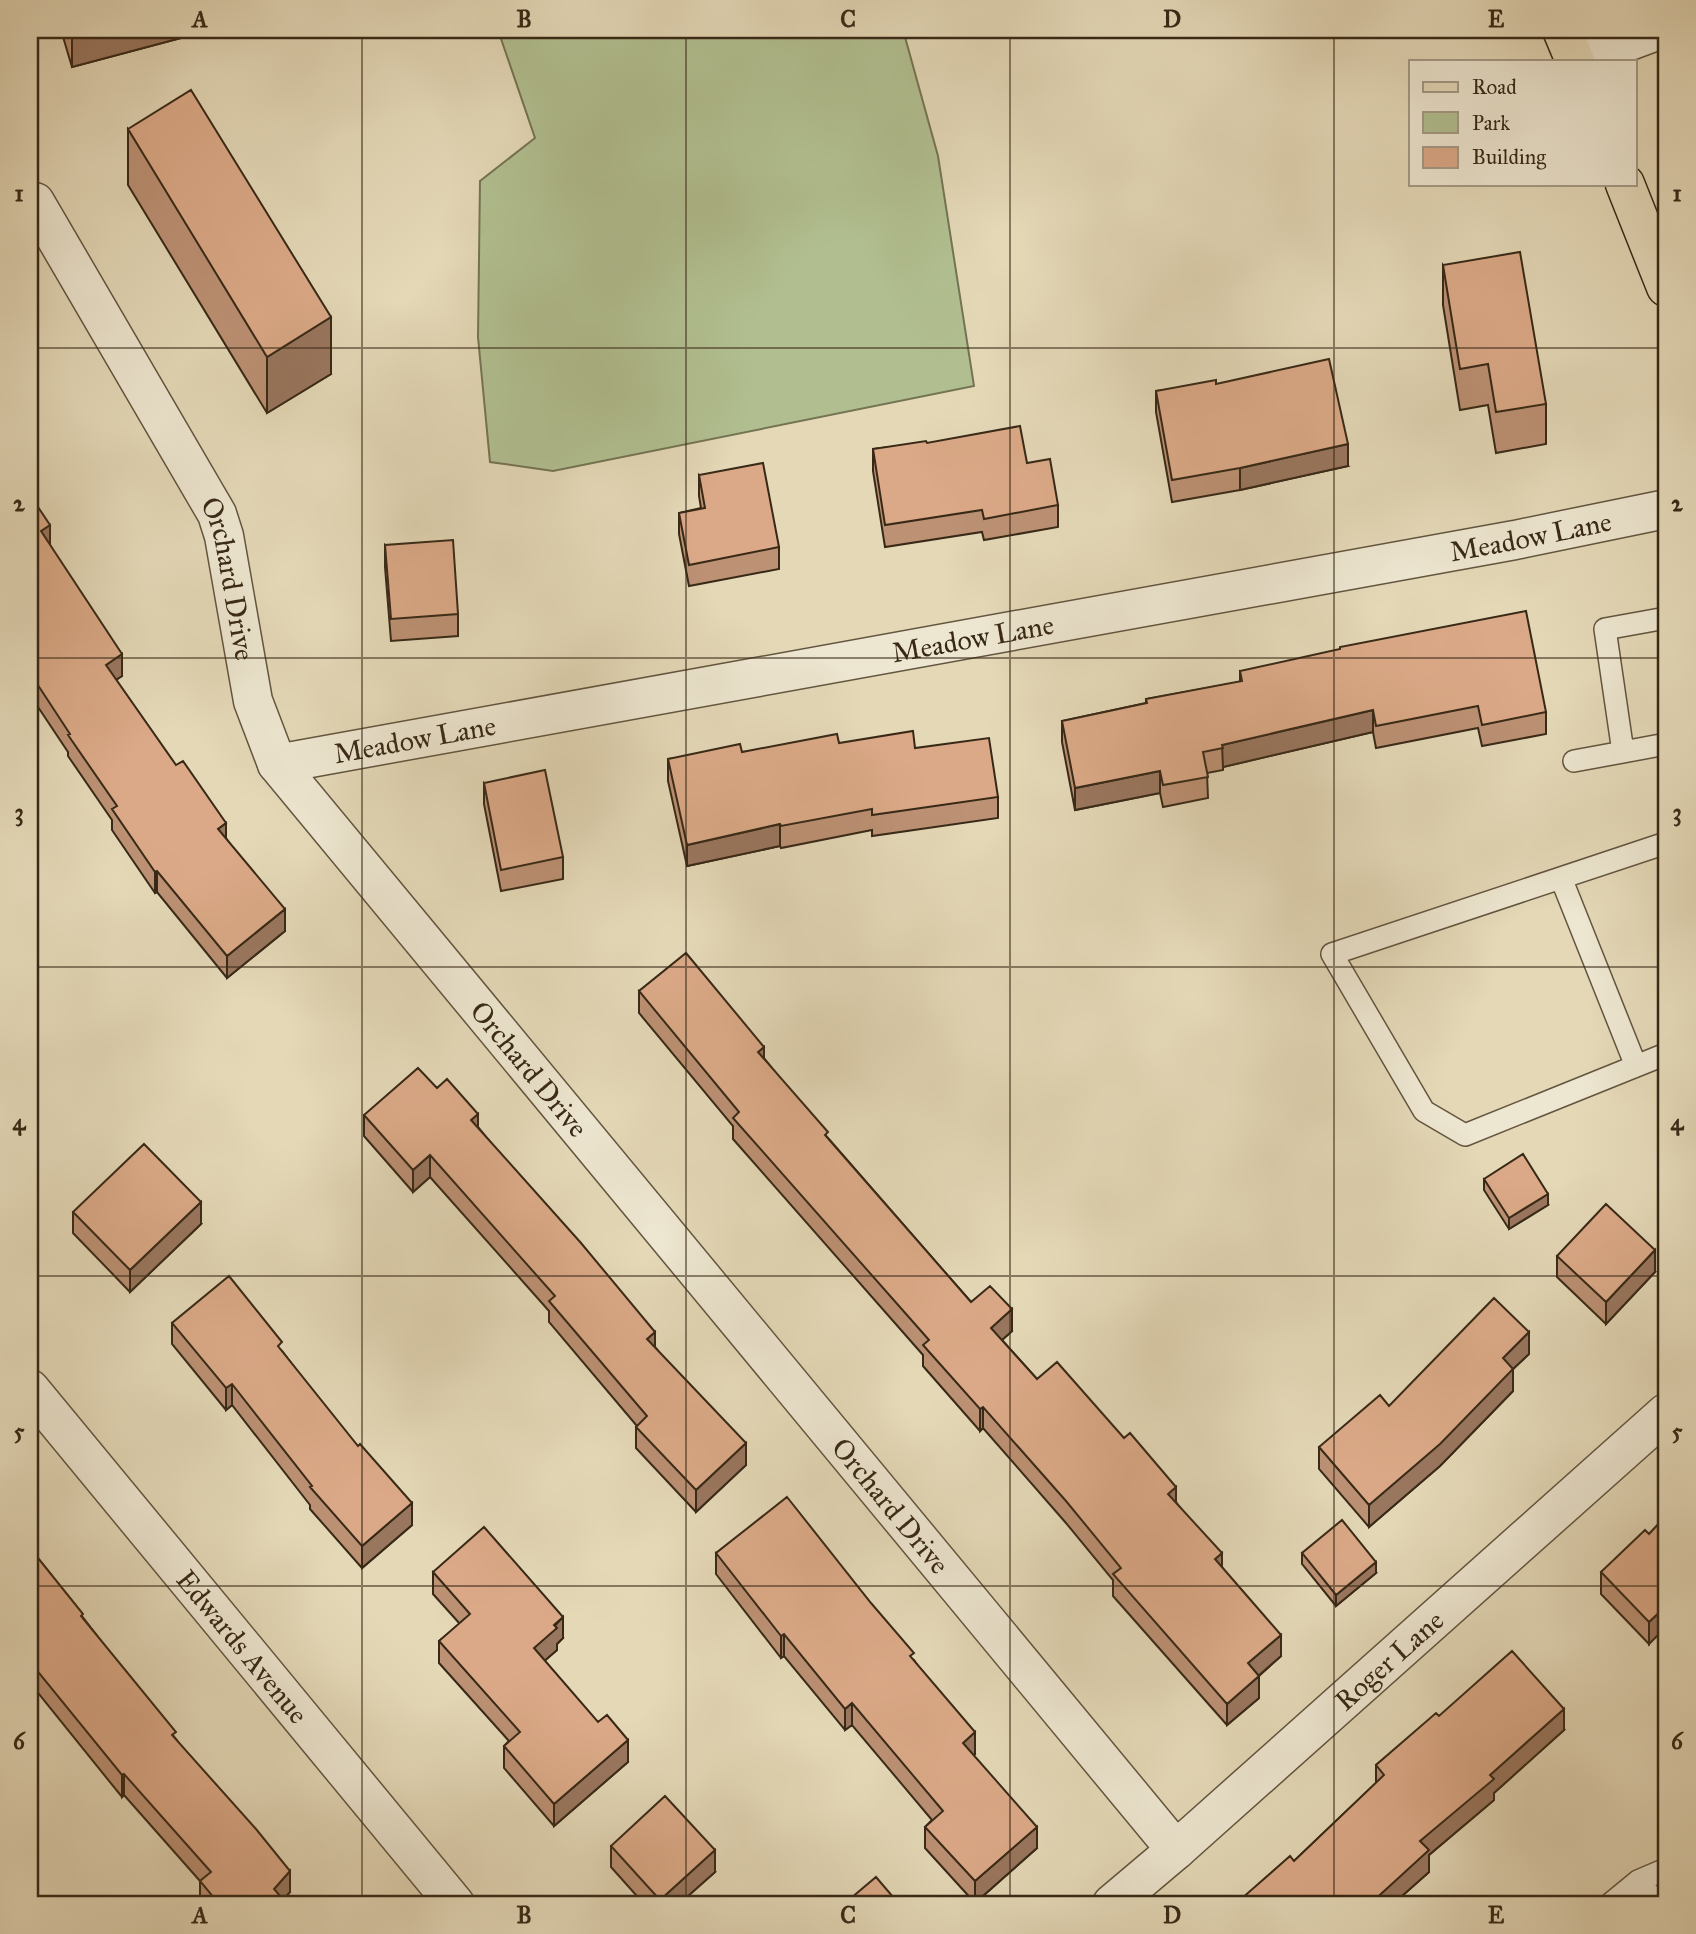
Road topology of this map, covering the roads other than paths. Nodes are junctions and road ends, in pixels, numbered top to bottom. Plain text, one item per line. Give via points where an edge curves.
1 (1562, 30) edge
2 (1659, 30) edge
3 (1576, 60) edge
4 (1579, 60) edge
5 (1626, 186) edge
6 (32, 198) edge
7 (1666, 287) edge
8 (1666, 509) edge
9 (1666, 618) edge
10 (1666, 744) edge
11 (1623, 752) junction
12 (1574, 761) dead end
13 (277, 764) junction
14 (1666, 843) edge
15 (1561, 877) junction
16 (1666, 1054) edge
17 (1636, 1066) junction
18 (30, 1389) edge
19 (1666, 1413) edge
20 (1176, 1850) junction
21 (1666, 1869) edge
22 (1638, 1881) junction
23 (455, 1904) edge
24 (1112, 1904) edge
25 (1610, 1904) edge
26 (1658, 1904) edge

1 - 3 main road
2 - 4 street
5 - 7 main road
6 - 13 street, Orchard Drive via 217,514 253,701
8 - 13 street, Meadow Lane
9 - 11 lane via 1605,629
10 - 11 lane
11 - 12 lane
13 - 20 street, Orchard Drive
14 - 15 lane
15 - 17 lane
15 - 17 lane via 1332,954 1424,1111 1465,1135
16 - 17 lane
18 - 23 street, Edwards Avenue
19 - 20 street, Roger Lane
20 - 24 street, Roger Lane
21 - 22 lane
22 - 25 lane
22 - 26 lane

